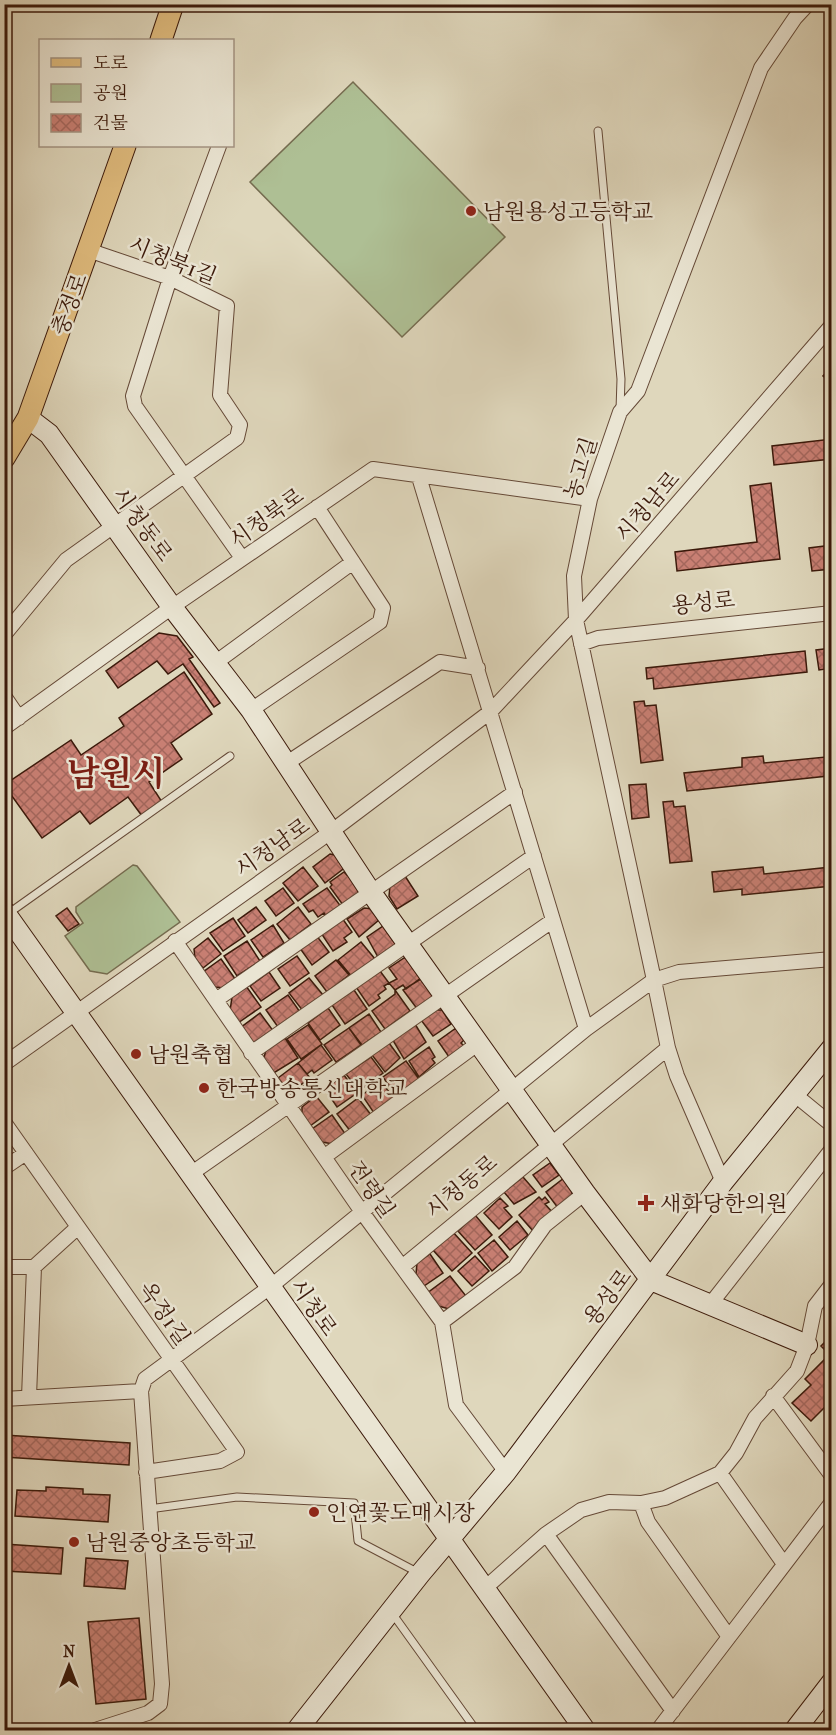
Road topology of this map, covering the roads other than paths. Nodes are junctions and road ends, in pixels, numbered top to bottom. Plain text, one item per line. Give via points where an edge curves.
1 (173, 4) edge
2 (808, 4) edge
3 (161, 39) edge
4 (598, 132) dead end
5 (124, 147) edge
6 (219, 147) edge
7 (88, 250) junction
8 (170, 278) junction
9 (831, 325) edge
10 (620, 412) junction
11 (28, 418) junction
12 (4, 458) edge
13 (183, 475) junction
14 (419, 477) junction
15 (590, 499) junction
16 (317, 507) junction
17 (114, 526) junction
18 (242, 558) junction
19 (353, 562) junction
20 (172, 606) junction
21 (831, 613) edge
22 (576, 620) junction
23 (4, 635) edge
24 (581, 644) junction
25 (215, 663) junction
26 (478, 668) junction
27 (4, 696) edge
28 (251, 710) junction
29 (490, 712) junction
30 (19, 718) junction
31 (4, 728) edge
32 (230, 756) dead end
33 (287, 763) junction
34 (515, 792) junction
35 (332, 831) junction
36 (534, 856) junction
37 (370, 891) junction
38 (6, 912) edge
39 (552, 921) junction
40 (175, 941) junction
41 (408, 942) junction
42 (831, 959) edge
43 (654, 980) junction
44 (447, 996) junction
45 (216, 1000) junction
46 (77, 1013) junction
47 (586, 1029) junction
48 (480, 1042) junction
49 (668, 1048) junction
50 (831, 1048) edge
51 (251, 1053) junction
52 (4, 1064) edge
53 (511, 1090) junction
54 (794, 1094) junction
55 (289, 1106) junction
56 (4, 1122) edge
57 (831, 1125) edge
58 (551, 1142) junction
59 (831, 1149) edge
60 (26, 1154) junction
61 (324, 1157) junction
62 (4, 1168) edge
63 (192, 1173) junction
64 (723, 1182) junction
65 (585, 1193) junction
66 (362, 1212) junction
67 (78, 1227) junction
68 (4, 1267) edge
69 (34, 1267) junction
70 (402, 1267) junction
71 (651, 1280) junction
72 (831, 1284) edge
73 (270, 1287) junction
74 (710, 1306) junction
75 (442, 1322) junction
76 (807, 1345) junction
77 (172, 1359) junction
78 (141, 1391) junction
79 (29, 1396) junction
80 (773, 1396) junction
81 (4, 1399) edge
82 (146, 1472) junction
83 (506, 1472) junction
84 (720, 1473) junction
85 (831, 1476) edge
86 (831, 1502) edge
87 (641, 1503) junction
88 (149, 1509) junction
89 (546, 1534) junction
90 (449, 1538) junction
91 (784, 1564) junction
92 (420, 1574) junction
93 (484, 1589) junction
94 (391, 1611) junction
95 (729, 1637) junction
96 (831, 1683) edge
97 (674, 1711) junction
98 (95, 1731) edge
99 (297, 1731) edge
100 (476, 1731) edge
101 (585, 1731) edge
102 (658, 1731) edge
103 (795, 1731) edge

1 - 3 main road
2 - 10 street, 농고길 via 761,68 638,391
4 - 10 lane via 621,379
5 - 7 main road, 충정로
6 - 8 street
7 - 8 street, 시청북1길
7 - 11 main road, 충정로
8 - 13 street via 133,396 135,406
8 - 13 street, 시청북1길 via 228,306 219,395 240,425 237,438
9 - 22 street, 시청남로
10 - 15 street, 농고길
11 - 12 main road, 충정로
11 - 17 street, 시청동로 via 49,434
13 - 17 street, 시청북1길
13 - 18 street
14 - 15 street, 시청북로
14 - 16 street, 시청북로 via 373,470
14 - 26 street
15 - 22 street, 농고길 via 574,576
16 - 18 street, 시청북로
16 - 19 street
17 - 20 street, 시청동로
17 - 23 street, 시청북1길 via 66,560
18 - 20 street, 시청북로
19 - 25 street
19 - 28 street via 383,608 380,622
20 - 25 street, 시청동로
20 - 30 street, 시청북로
21 - 24 street, 용성로 via 598,638
22 - 24 street, 농고길
22 - 29 street, 시청남로
24 - 43 street, 농고길
25 - 28 street, 시청동로
26 - 29 street
26 - 33 street via 440,662
27 - 30 street
28 - 33 street, 시청동로
29 - 34 street
29 - 35 street, 시청남로
30 - 31 street, 시청북로
32 - 38 lane
33 - 35 street, 시청동로
34 - 36 street
34 - 37 street
35 - 37 street, 시청동로
35 - 40 street, 시청남로
36 - 39 street
36 - 41 street
37 - 41 street, 시청동로
37 - 45 street
38 - 46 street, 시청로
39 - 44 street
39 - 47 street
40 - 45 street, 전령길
40 - 46 street, 시청남로
41 - 44 street, 시청동로
41 - 51 street
42 - 43 street via 679,972
43 - 47 street, 시청동로
43 - 49 street, 농고길
44 - 48 street, 시청동로
44 - 55 street
45 - 51 street, 전령길
46 - 52 street, 시청남로
46 - 63 street, 시청로
47 - 53 street, 시청동로
48 - 53 street, 시청동로
48 - 61 street
49 - 58 street, 시청동로
49 - 64 street, 농고길
50 - 54 street, 용성로
51 - 55 street, 전령길
53 - 58 street, 시청동로
53 - 66 street, 시청동로
54 - 57 street
54 - 64 street, 용성로
55 - 61 street, 전령길
55 - 63 street
56 - 60 street, 옥정1길
58 - 65 street, 시청동로
58 - 70 street, 시청동로
59 - 74 street
60 - 62 street
60 - 67 street, 옥정1길
61 - 66 street, 전령길
63 - 73 street, 시청로
64 - 71 street, 용성로
65 - 71 street, 시청동로
65 - 75 street via 545,1225 515,1268
66 - 70 street, 전령길
66 - 73 street, 시청동로
67 - 69 street
67 - 77 street, 옥정1길
68 - 69 street
69 - 79 street
70 - 75 street, 전령길
71 - 74 street
71 - 83 street, 용성로
72 - 76 street via 815,1306
73 - 77 street, 시청동로
73 - 90 street, 시청로
74 - 76 street
75 - 83 street, 전령길 via 456,1405
76 - 80 street via 797,1371
77 - 78 street, 시청동로 via 145,1379
77 - 82 street, 옥정1길 via 237,1452 219,1461
78 - 79 street
78 - 82 street
79 - 81 street
80 - 84 street
80 - 85 street
82 - 88 street
83 - 90 street, 용성로
84 - 87 street via 665,1498
84 - 91 street
86 - 91 street
87 - 89 street via 609,1502 581,1510
87 - 95 street via 648,1522
88 - 92 lane via 237,1497 354,1503 358,1541
88 - 98 street via 162,1684 160,1704 148,1713
89 - 93 street
89 - 97 street
90 - 92 street, 용성로
90 - 93 street, 시청로
91 - 95 street
92 - 94 street, 용성로
93 - 101 street, 시청로
94 - 99 street, 용성로
94 - 100 lane
95 - 97 street
96 - 103 street
97 - 102 street

